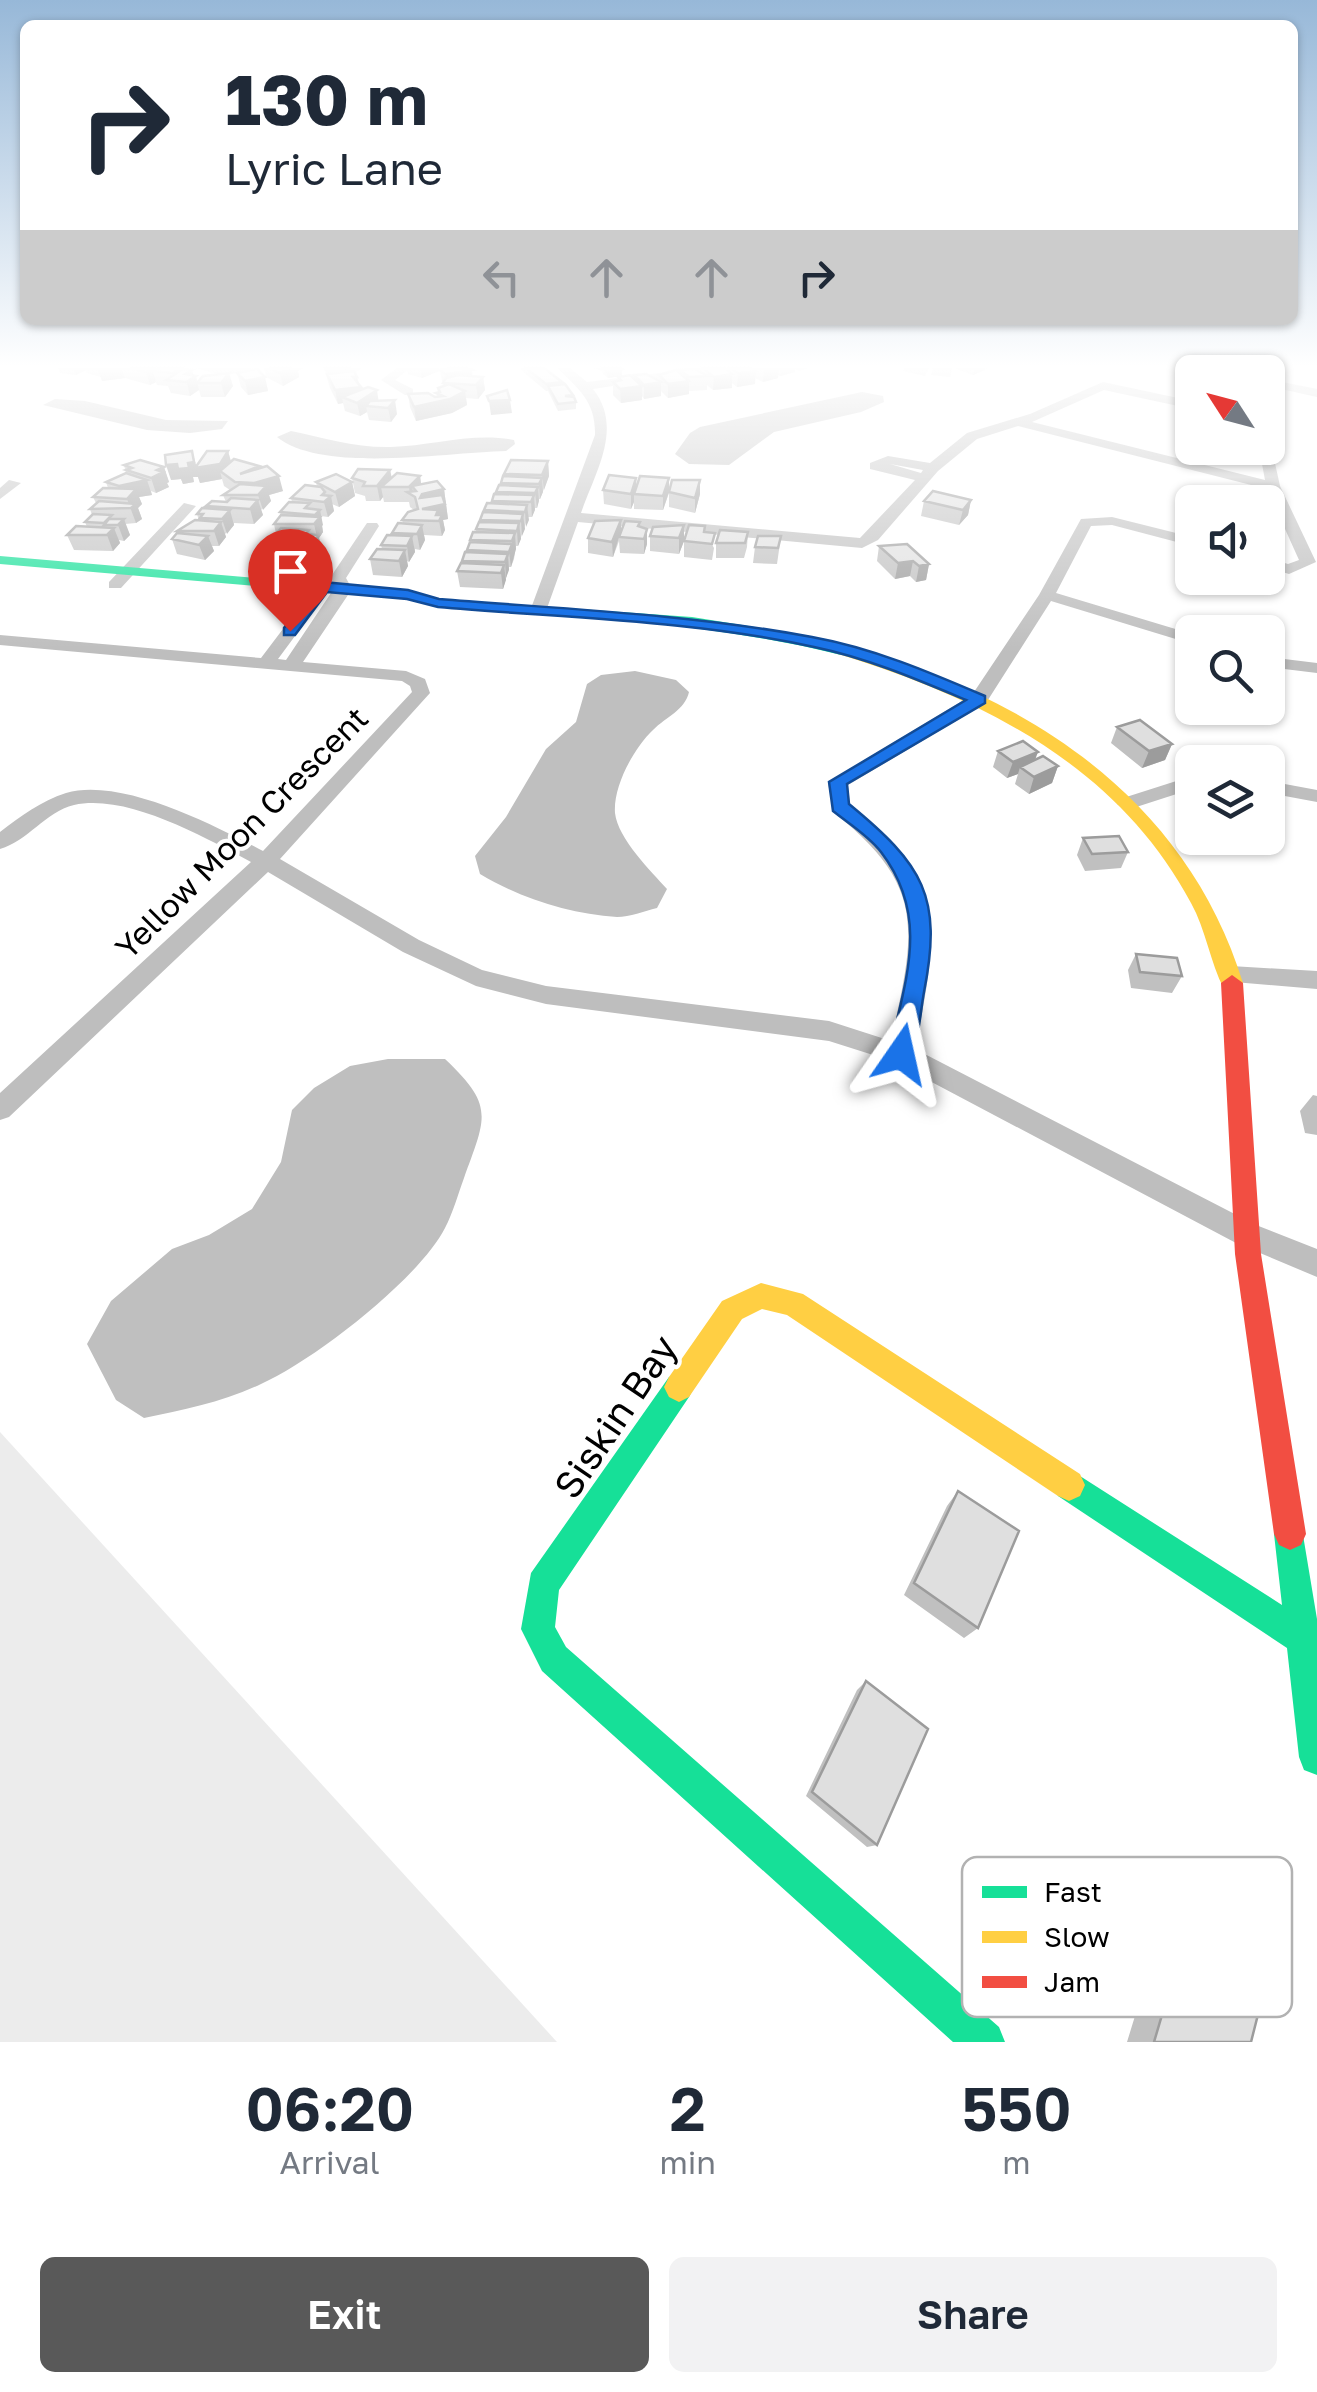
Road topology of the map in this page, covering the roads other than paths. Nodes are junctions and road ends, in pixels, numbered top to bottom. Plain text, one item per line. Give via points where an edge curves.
1 (592, 463) edge
2 (940, 463) edge
3 (1183, 463) edge
4 (14, 484) dead end
5 (1270, 485) edge
6 (0, 495) edge
7 (189, 506) dead end
8 (1285, 511) edge
9 (574, 516) junction
10 (372, 526) dead end
11 (1175, 537) edge
12 (0, 560) edge
13 (1285, 568) edge
14 (0, 574) edge
15 (123, 578) junction
16 (330, 592) junction
17 (1047, 595) junction
18 (538, 610) junction
19 (1175, 635) edge
20 (10, 642) edge
21 (0, 659) edge
22 (1285, 664) edge
23 (265, 665) junction
24 (290, 667) junction
25 (1317, 668) edge
26 (980, 699) junction
27 (1175, 788) edge
28 (1285, 790) edge
29 (1317, 796) edge
30 (1128, 804) junction
31 (0, 842) edge
32 (266, 861) junction
33 (1231, 975) junction
34 (1317, 980) edge
35 (901, 1054) junction
36 (0, 1109) edge
37 (1246, 1234) junction
38 (1317, 1263) edge
39 (1311, 1644) edge
40 (1317, 1757) edge
41 (984, 2042) edge

1 - 9 street
2 - 9 street via 862,543
3 - 5 street
4 - 6 street
7 - 15 street
8 - 13 street via 1308,562
9 - 18 street
10 - 16 street
11 - 17 street via 1112,520 1086,522
12 - 15 street
14 - 15 street
15 - 16 street
16 - 18 street via 394,608 438,603
16 - 23 street
16 - 24 street
17 - 19 street
17 - 26 street
18 - 26 street via 813,642 886,661
20 - 21 street
20 - 23 street, Yellow Moon Crescent
22 - 25 street
23 - 24 street, Yellow Moon Crescent
24 - 32 street, Yellow Moon Crescent via 406,676 422,693
26 - 30 street via 1075,757
26 - 35 street via 838,782 840,806 887,846 918,898 923,944
27 - 30 street
28 - 29 street
30 - 33 street via 1180,870
31 - 32 street via 45,809 73,798 102,798 178,815
32 - 35 street via 476,976 546,995 829,1031
32 - 36 street, Yellow Moon Crescent
33 - 34 street
33 - 37 street
35 - 37 street
37 - 38 street
37 - 39 street
39 - 40 street
39 - 41 street, Siskin Bay via 793,1303 761,1296 732,1310 543,1585 538,1629 554,1659

